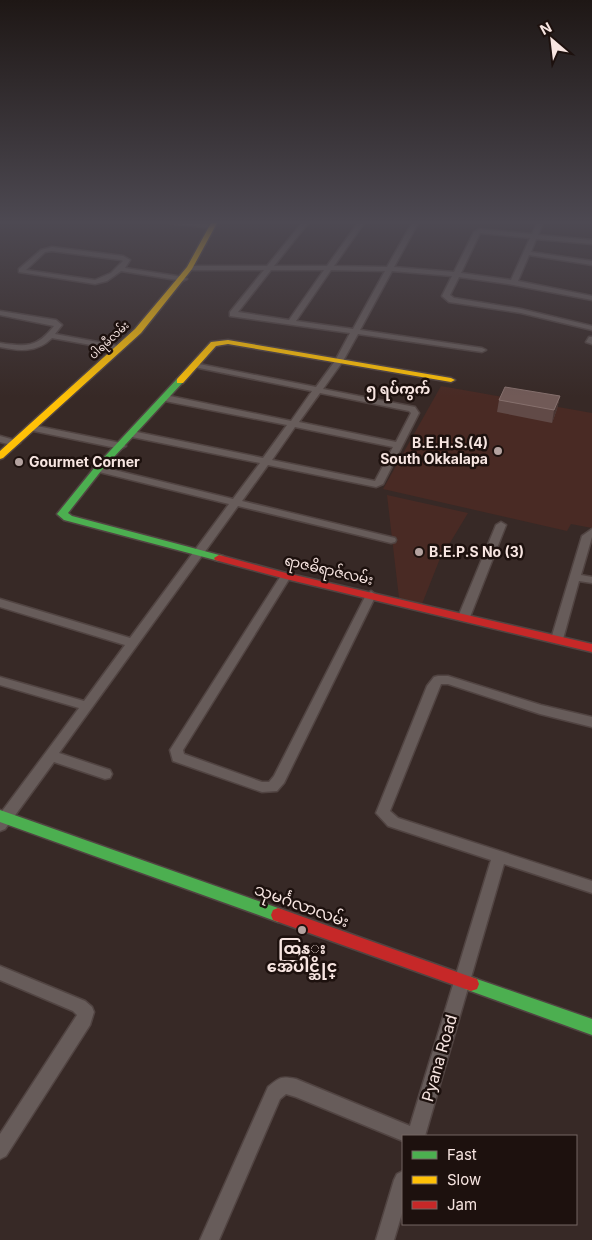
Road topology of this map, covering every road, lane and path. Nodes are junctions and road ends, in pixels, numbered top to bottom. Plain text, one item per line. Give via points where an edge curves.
1 (86, 281) edge
2 (101, 281) edge
3 (180, 281) edge
4 (259, 281) edge
5 (320, 281) edge
6 (382, 281) edge
7 (454, 281) edge
8 (506, 281) edge
9 (514, 282) joint
10 (592, 298) edge
11 (0, 313) edge
12 (292, 322) junction
13 (592, 328) edge
14 (355, 331) junction
15 (51, 335) junction
16 (0, 345) edge
17 (119, 348) junction
18 (482, 350) dead end
19 (339, 361) junction
20 (194, 365) junction
21 (451, 380) dead end
22 (318, 390) junction
23 (165, 398) junction
24 (294, 423) junction
25 (32, 428) junction
26 (132, 434) junction
27 (0, 439) edge
28 (15, 443) junction
29 (397, 445) junction
30 (121, 446) junction
31 (0, 456) edge
32 (265, 463) junction
33 (98, 469) junction
34 (237, 503) junction
35 (501, 525) dead end
36 (592, 532) edge
37 (391, 540) dead end
38 (200, 553) junction
39 (286, 576) junction
40 (575, 576) junction
41 (592, 580) edge
42 (371, 596) junction
43 (0, 603) edge
44 (464, 617) junction
45 (557, 639) junction
46 (133, 643) junction
47 (592, 648) edge
48 (0, 681) edge
49 (87, 706) junction
50 (592, 722) edge
51 (52, 756) junction
52 (105, 774) dead end
53 (2, 819) edge
54 (499, 858) junction
55 (592, 887) edge
56 (0, 973) edge
57 (462, 979) junction
58 (592, 1027) edge
59 (412, 1135) edge
60 (414, 1135) edge
61 (0, 1150) edge
62 (402, 1183) edge
63 (209, 1240) edge
64 (385, 1240) edge

1 - 2 street
3 - 17 street, ပါရမီလမ်း
4 - 12 street via 233,314
5 - 12 street
6 - 14 street
7 - 13 street via 447,298
8 - 9 street
9 - 10 street
11 - 15 street via 57,323
12 - 14 street
14 - 18 street
14 - 19 street
15 - 16 street via 32,348
15 - 17 street
17 - 25 street, ပါရမီလမ်း
19 - 20 street via 221,342 214,344
19 - 21 street
19 - 22 street
20 - 22 street
20 - 23 street
22 - 24 street
22 - 29 street via 415,411
23 - 24 street
23 - 26 street
24 - 29 street
24 - 32 street
25 - 28 street, ပါရမီလမ်း
25 - 30 street
26 - 30 street
26 - 32 street
27 - 28 street
28 - 31 street, ပါရမီလမ်း
29 - 32 street via 380,482 376,484
30 - 33 street
32 - 34 street
33 - 34 street
33 - 38 street, ရာဇဓိရာဇ်လမ်း via 62,514
34 - 37 street
34 - 38 street
35 - 44 street
36 - 40 street via 587,536
38 - 39 street, ရာဇဓိရာဇ်လမ်း
38 - 46 street
39 - 42 street, ရာဇဓိရာဇ်လမ်း
39 - 42 street via 176,750 178,757 262,788 272,787 279,780
40 - 41 street
40 - 45 street
42 - 44 street, ရာဇဓိရာဇ်လမ်း
43 - 46 street
44 - 45 street, ရာဇဓိရာဇ်လမ်း
45 - 47 street, ရာဇဓိရာဇ်လမ်း
46 - 49 street
48 - 49 street
49 - 51 street
50 - 54 street via 448,680 438,680 433,686 383,813 393,822
51 - 52 street
51 - 53 street
53 - 57 street, သုမင်္ဂလာလမ်း
54 - 55 street
54 - 57 street, Pyana Road
56 - 61 street via 79,1006 86,1012 84,1020
57 - 58 street, သုမင်္ဂလာလမ်း
57 - 60 street, Pyana Road
59 - 63 street via 282,1085 274,1092
62 - 64 street

